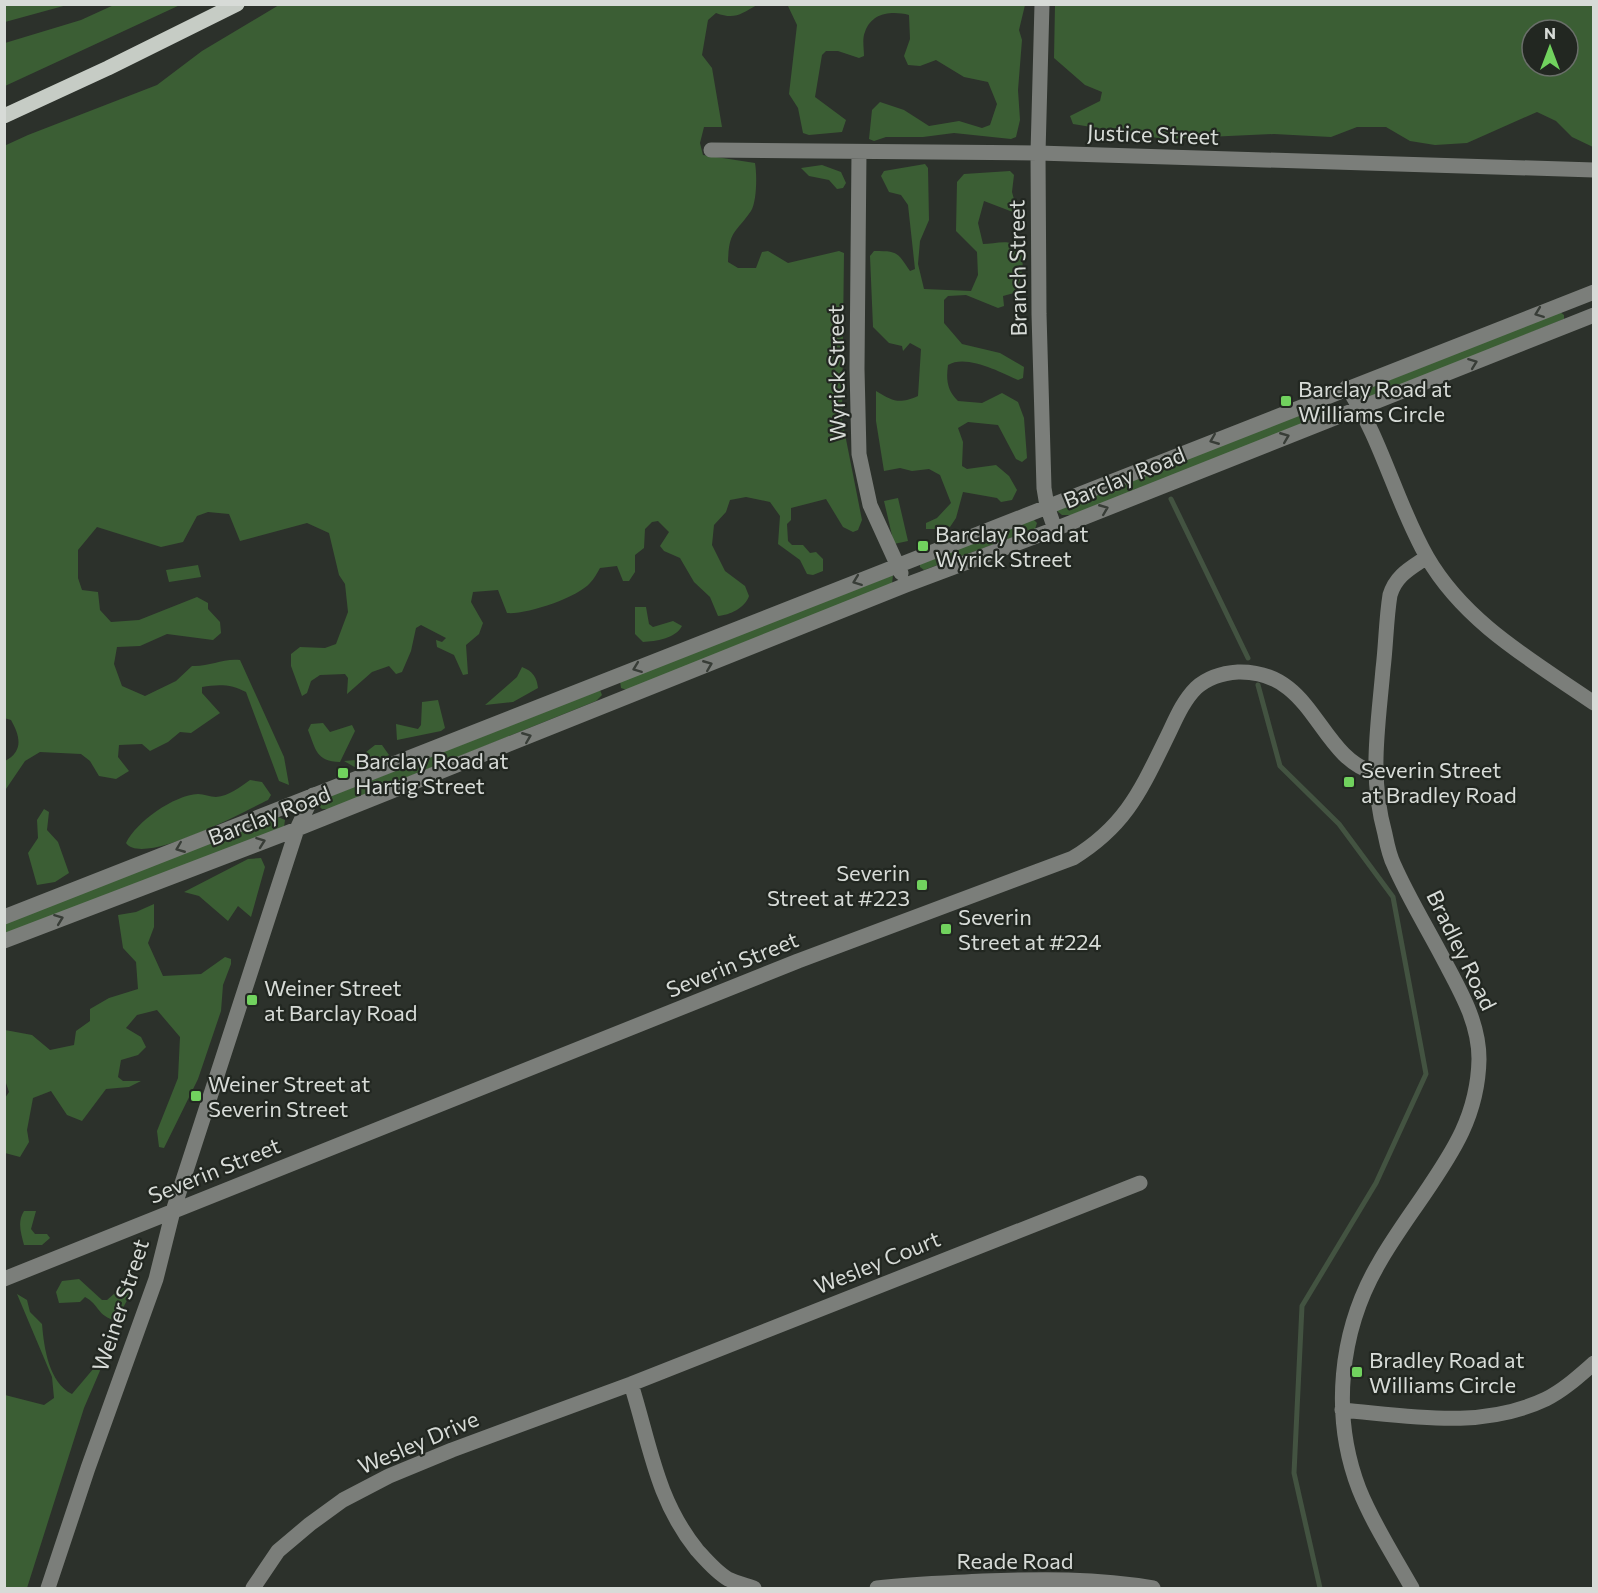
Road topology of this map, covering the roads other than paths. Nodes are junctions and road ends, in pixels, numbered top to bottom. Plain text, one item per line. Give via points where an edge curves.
1 (237, 4) edge
2 (1042, 4) edge
3 (4, 117) edge
4 (711, 150) dead end
5 (859, 152) junction
6 (1038, 153) junction
7 (1593, 170) edge
8 (1593, 292) edge
9 (1574, 300) junction
10 (1588, 318) edge
11 (1347, 387) junction
12 (1360, 407) junction
13 (1047, 506) junction
14 (1055, 529) junction
15 (1427, 557) junction
16 (897, 565) junction
17 (906, 585) junction
18 (607, 679) junction
19 (615, 701) junction
20 (1593, 703) edge
21 (1375, 773) junction
22 (313, 795) junction
23 (297, 829) junction
24 (4, 917) edge
25 (4, 941) edge
26 (1140, 1183) dead end
27 (173, 1211) junction
28 (4, 1279) edge
29 (1593, 1363) edge
30 (631, 1384) junction
31 (1342, 1410) junction
32 (1134, 1587) edge
33 (48, 1588) edge
34 (253, 1588) edge
35 (754, 1588) edge
36 (877, 1588) edge
37 (1153, 1588) edge
38 (1412, 1588) edge

1 - 3 main road
2 - 6 street, Branch Street
4 - 5 street, Justice Street
5 - 6 street, Justice Street
5 - 16 street, Wyrick Street via 860,454 870,504
6 - 7 street, Justice Street
6 - 13 street, Branch Street via 1039,314
8 - 9 street, Barclay Road
9 - 10 street, Barclay Road
9 -> 11 street, Barclay Road
12 -> 10 street, Barclay Road
11 - 12 street
11 -> 13 street, Barclay Road
14 -> 12 street, Barclay Road
12 - 15 street
13 - 14 street, Branch Street
13 - 16 street, Barclay Road
14 - 17 street, Barclay Road
15 - 20 street via 1477,620
15 - 21 street, Bradley Road via 1400,575 1390,595
16 - 17 street, Wyrick Street
16 -> 18 street, Barclay Road
19 -> 17 street, Barclay Road
18 - 19 street
18 - 22 street, Barclay Road
23 -> 19 street, Barclay Road
21 - 27 street, Severin Street via 1344,757 1303,701 1276,681 1245,672 1212,678 1197,688 1182,707 1124,815 1093,846 1073,858 798,961
21 - 31 street, Bradley Road via 1392,863 1466,1001 1476,1030 1479,1059 1475,1094 1456,1147 1379,1262 1363,1294 1350,1329
22 - 23 street, Weiner Street
22 -> 24 street, Barclay Road
25 -> 23 street, Barclay Road
23 - 27 street, Weiner Street
26 - 30 street, Wesley Court
27 - 28 street, Severin Street
27 - 33 street, Weiner Street via 156,1279
29 - 31 street via 1546,1399 1495,1416 1435,1418
30 - 34 street, Wesley Drive via 452,1449 343,1500 278,1551
30 - 35 street via 665,1500 688,1539 726,1578
31 - 38 street, Bradley Road via 1345,1444 1360,1491
32 - 36 street, Reade Road via 1045,1579
32 - 37 street, Reade Road

